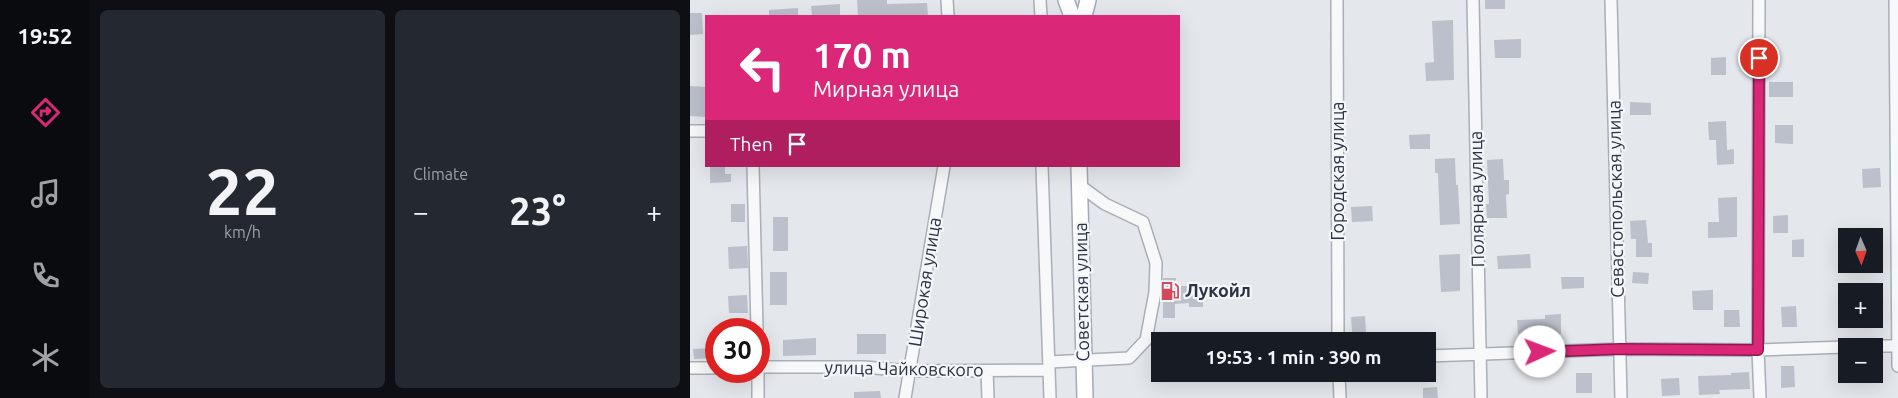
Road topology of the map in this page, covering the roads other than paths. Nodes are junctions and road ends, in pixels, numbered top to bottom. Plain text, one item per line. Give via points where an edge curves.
1 (947, 0) edge
2 (1040, 0) edge
3 (1066, 0) edge
4 (1088, 0) edge
5 (1337, 0) edge
6 (1473, 0) edge
7 (1611, 0) edge
8 (1759, 0) edge
9 (1895, 0) edge
10 (948, 15) edge
11 (1041, 15) edge
12 (1072, 15) edge
13 (1084, 15) edge
14 (705, 130) edge
15 (690, 131) edge
16 (752, 167) edge
17 (944, 167) edge
18 (1042, 167) edge
19 (1080, 167) edge
20 (1079, 185) junction
21 (756, 318) edge
22 (1338, 332) edge
23 (1883, 346) edge
24 (1897, 346) edge
25 (1838, 347) edge
26 (1620, 349) junction
27 (1758, 350) junction
28 (1480, 354) junction
29 (1436, 356) edge
30 (1083, 361) junction
31 (1049, 366) junction
32 (1898, 366) edge
33 (690, 368) edge
34 (705, 368) edge
35 (770, 368) edge
36 (987, 370) junction
37 (910, 371) junction
38 (1339, 382) edge
39 (758, 383) edge
40 (758, 398) edge
41 (905, 398) edge
42 (988, 398) edge
43 (1050, 398) edge
44 (1085, 398) edge
45 (1340, 398) edge
46 (1481, 398) edge
47 (1621, 398) edge
48 (1760, 398) edge

1 - 10 street
2 - 11 street
3 - 12 main road
4 - 13 main road
5 - 22 street, Городская улица
6 - 28 street, Полярная улица
7 - 26 street, Севастопольская улица
8 - 27 street
9 - 24 street
14 - 15 street
16 - 21 street
17 - 37 street, Широкая улица
18 - 31 street
19 - 20 main road, Советская улица
20 - 30 main road, Советская улица
20 - 30 street, улица Чайковского via 1104,204 1144,222 1156,263 1155,292 1146,340 1129,358
23 - 24 street
24 - 32 street
25 - 27 street
26 - 27 street
26 - 28 street
26 - 47 street, Севастопольская улица
27 - 48 street
28 - 29 street
28 - 46 street, Полярная улица
30 - 31 street, улица Чайковского
30 - 44 main road, Советская улица
31 - 36 street, улица Чайковского
31 - 43 street
33 - 34 street
35 - 37 street, улица Чайковского
36 - 37 street, улица Чайковского
36 - 42 street
37 - 41 street, Широкая улица
38 - 45 street
39 - 40 street

